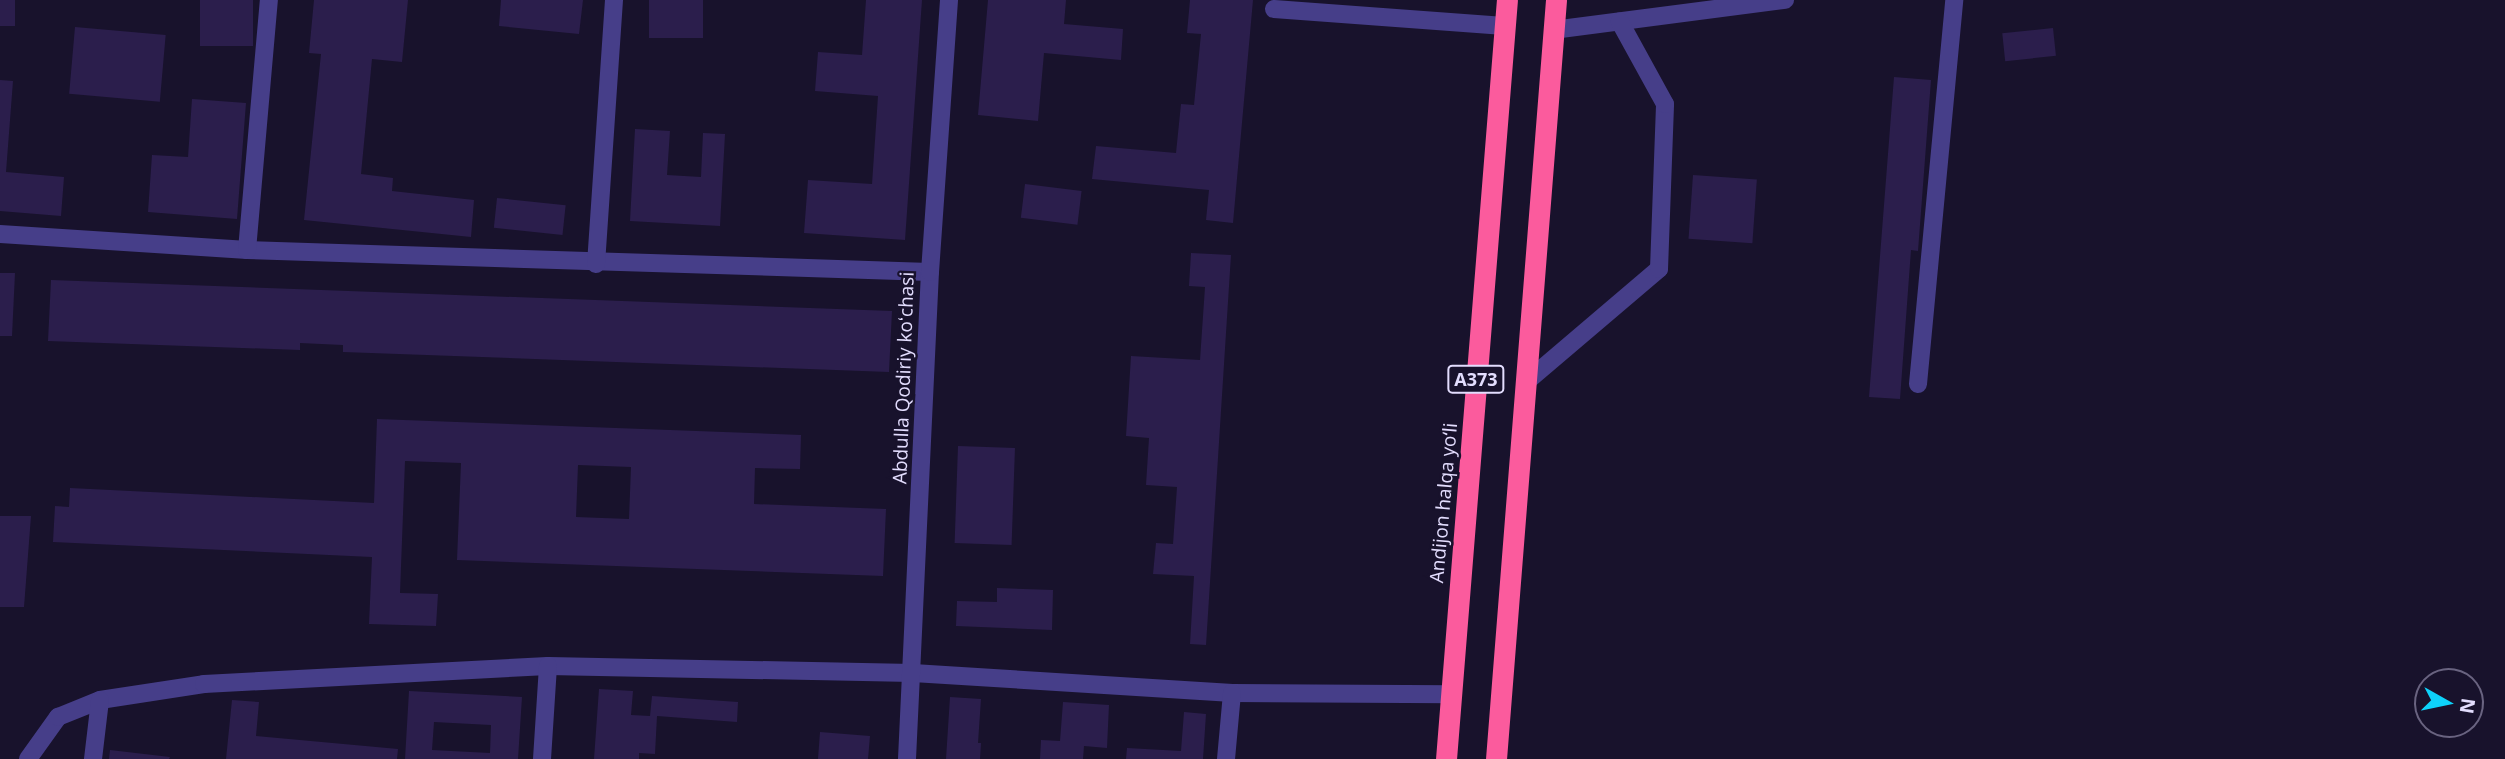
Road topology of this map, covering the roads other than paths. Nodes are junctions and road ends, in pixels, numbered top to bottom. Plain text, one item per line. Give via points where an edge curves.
1 (269, 0) edge
2 (614, 0) edge
3 (949, 0) edge
4 (1507, 0) edge
5 (1556, 0) edge
6 (1785, 0) edge
7 (1954, 0) edge
8 (1274, 9) dead end
9 (1620, 22) junction
10 (1504, 26) junction
11 (1553, 30) junction
12 (0, 234) edge
13 (247, 250) junction
14 (596, 264) junction
15 (930, 272) junction
16 (1525, 383) junction
17 (1918, 384) dead end
18 (548, 667) junction
19 (913, 673) junction
20 (1232, 693) junction
21 (1451, 694) junction
22 (100, 700) junction
23 (28, 759) edge
24 (93, 759) edge
25 (541, 759) edge
26 (907, 759) edge
27 (1226, 759) edge
28 (1446, 759) edge
29 (1496, 759) edge

1 - 13 street
2 - 14 street
3 - 15 street, Abdulla Qodiriy koʻchasi
4 - 10 highway, Andijon halqa yo‘li / A373
5 - 11 highway, A373
6 - 9 street
7 - 17 street
8 - 10 street
9 - 11 street
9 - 16 street via 1665,104 1659,269
10 - 21 highway, Andijon halqa yo‘li / A373
11 - 16 highway, A373
12 - 13 street
13 - 14 street
14 - 15 street
15 - 19 street, Abdulla Qodiriy koʻchasi
16 - 29 highway, A373
18 - 19 street
18 - 22 street via 204,684
18 - 25 street
19 - 20 street
19 - 26 street, Abdulla Qodiriy koʻchasi
20 - 21 street
20 - 27 street
21 - 28 highway, Andijon halqa yo‘li / A373
22 - 23 street via 58,717
22 - 24 street

